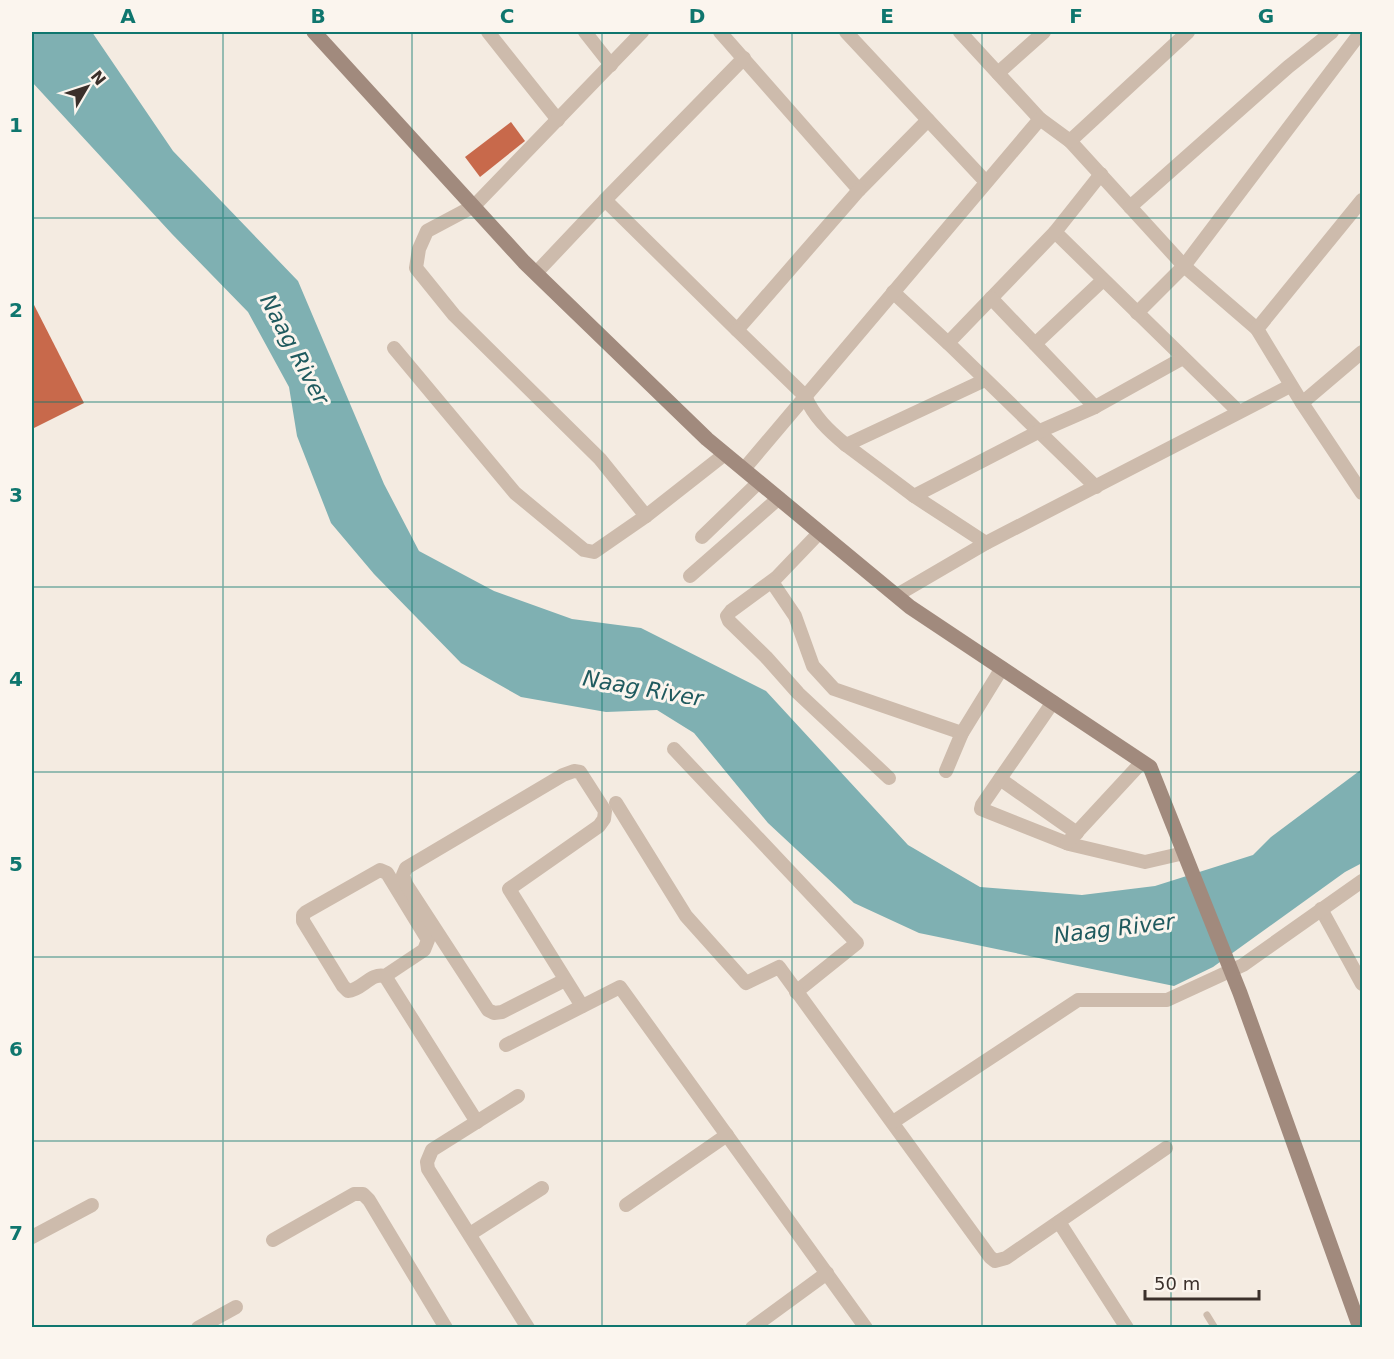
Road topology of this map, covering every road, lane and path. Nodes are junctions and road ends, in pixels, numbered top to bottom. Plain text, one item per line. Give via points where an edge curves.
1 (314, 32) edge
2 (488, 32) edge
3 (585, 32) edge
4 (642, 32) edge
5 (720, 32) edge
6 (846, 32) edge
7 (960, 32) edge
8 (1044, 32) edge
9 (1188, 32) edge
10 (1332, 32) edge
11 (1361, 32) edge
12 (744, 58) junction
13 (611, 65) junction
14 (998, 73) junction
15 (1040, 119) junction
16 (558, 120) junction
17 (928, 120) junction
18 (1070, 141) junction
19 (1101, 174) junction
20 (986, 182) junction
21 (860, 190) junction
22 (605, 200) junction
23 (1362, 200) edge
24 (474, 207) junction
25 (1130, 207) junction
26 (1055, 232) junction
27 (1184, 266) junction
28 (536, 273) junction
29 (1103, 280) junction
30 (893, 292) junction
31 (991, 297) junction
32 (1137, 313) junction
33 (1257, 329) junction
34 (737, 330) junction
35 (948, 343) junction
36 (1035, 344) junction
37 (394, 348) dead end
38 (1362, 352) edge
39 (1183, 358) junction
40 (985, 380) junction
41 (1290, 386) junction
42 (805, 396) junction
43 (1302, 404) junction
44 (1095, 406) junction
45 (1238, 411) junction
46 (1040, 431) junction
47 (846, 445) junction
48 (725, 454) junction
49 (744, 469) junction
50 (1358, 476) edge
51 (759, 482) junction
52 (1096, 487) junction
53 (1362, 493) edge
54 (914, 496) junction
55 (779, 498) junction
56 (646, 516) junction
57 (820, 532) junction
58 (702, 537) dead end
59 (986, 543) junction
60 (690, 576) dead end
61 (772, 582) junction
62 (897, 594) junction
63 (1002, 668) junction
64 (1053, 702) junction
65 (962, 733) junction
66 (674, 749) dead end
67 (1142, 762) junction
68 (946, 771) dead end
69 (889, 778) dead end
70 (1000, 779) junction
71 (616, 803) dead end
72 (1072, 838) junction
73 (1186, 856) junction
74 (1362, 881) edge
75 (1321, 909) junction
76 (1232, 972) junction
77 (385, 976) junction
78 (565, 980) junction
79 (1362, 984) edge
80 (796, 992) junction
81 (582, 1006) junction
82 (506, 1045) dead end
83 (518, 1096) dead end
84 (477, 1122) junction
85 (893, 1122) junction
86 (727, 1135) junction
87 (1166, 1148) dead end
88 (542, 1188) dead end
89 (92, 1205) dead end
90 (626, 1205) dead end
91 (1059, 1222) junction
92 (470, 1234) junction
93 (32, 1237) edge
94 (273, 1240) dead end
95 (827, 1274) junction
96 (236, 1306) dead end
97 (1207, 1315) dead end
98 (198, 1328) edge
99 (446, 1328) edge
100 (528, 1328) edge
101 (752, 1328) edge
102 (866, 1328) edge
103 (1127, 1328) edge
104 (1215, 1328) edge
105 (1360, 1328) edge

1 - 24 street
2 - 16 street
3 - 13 street
4 - 13 street
5 - 12 street
6 - 17 street
7 - 14 street
8 - 14 street
9 - 18 street
10 - 25 street
11 - 27 street
12 - 21 street
12 - 22 street
13 - 16 street
14 - 15 street
15 - 18 street
15 - 20 street
16 - 24 street
17 - 20 street
17 - 21 street
18 - 19 street
19 - 25 street
19 - 26 street
20 - 30 street
21 - 34 street
22 - 28 street
22 - 34 street
23 - 33 street
24 - 28 street
24 - 56 street via 427,231 418,249 416,268 454,315 600,459
25 - 27 street
26 - 29 street
26 - 31 street
27 - 32 street
27 - 33 street
28 - 48 street
29 - 32 street
29 - 36 street
30 - 35 street
30 - 42 street
31 - 35 street
31 - 36 street
32 - 39 street
33 - 41 street
34 - 42 street
35 - 40 street
36 - 44 street
37 - 56 street via 515,493 584,550 594,552
38 - 43 street
39 - 44 street
39 - 45 street
40 - 46 street
40 - 47 street
41 - 43 street
41 - 45 street
42 - 47 street via 824,427
42 - 49 street
43 - 50 street
44 - 46 street
45 - 52 street
46 - 52 street
46 - 54 street
47 - 54 street
48 - 49 street
48 - 56 street
49 - 51 street
50 - 53 street
51 - 55 street
51 - 58 street
52 - 59 street
54 - 59 street
55 - 57 street
55 - 60 street
57 - 61 street
57 - 62 street
59 - 62 street
61 - 65 street via 795,616 813,666 834,689
61 - 69 street via 731,611 729,621 798,693
62 - 63 street via 910,607
63 - 64 street
63 - 65 street
64 - 67 street
64 - 70 street
65 - 68 street
66 - 80 street via 857,943
67 - 72 street
67 - 73 street via 1150,767
70 - 72 street
70 - 72 street via 981,809
71 - 80 street via 686,916 746,983 779,967
72 - 73 street via 1145,862
73 - 76 street
74 - 75 street
75 - 76 street
75 - 79 street
76 - 85 street via 1167,1000 1078,1000
76 - 105 street
77 - 77 street via 375,976 348,991 303,921 306,912 380,870 387,873 428,940 424,950
77 - 84 street
78 - 78 street via 509,889 604,819 605,811 580,772 574,771 406,868 403,875 488,1010 502,1011
78 - 81 street
80 - 85 street
81 - 82 street
81 - 86 street via 620,987
83 - 84 street
84 - 92 street via 432,1150 427,1162
85 - 91 street via 995,1261 1006,1258
86 - 90 street
86 - 95 street
87 - 91 street
88 - 92 street
89 - 93 street
91 - 103 street
92 - 100 street
94 - 99 street via 354,1194 363,1194
95 - 101 street
95 - 102 street
96 - 98 street
97 - 104 lane

